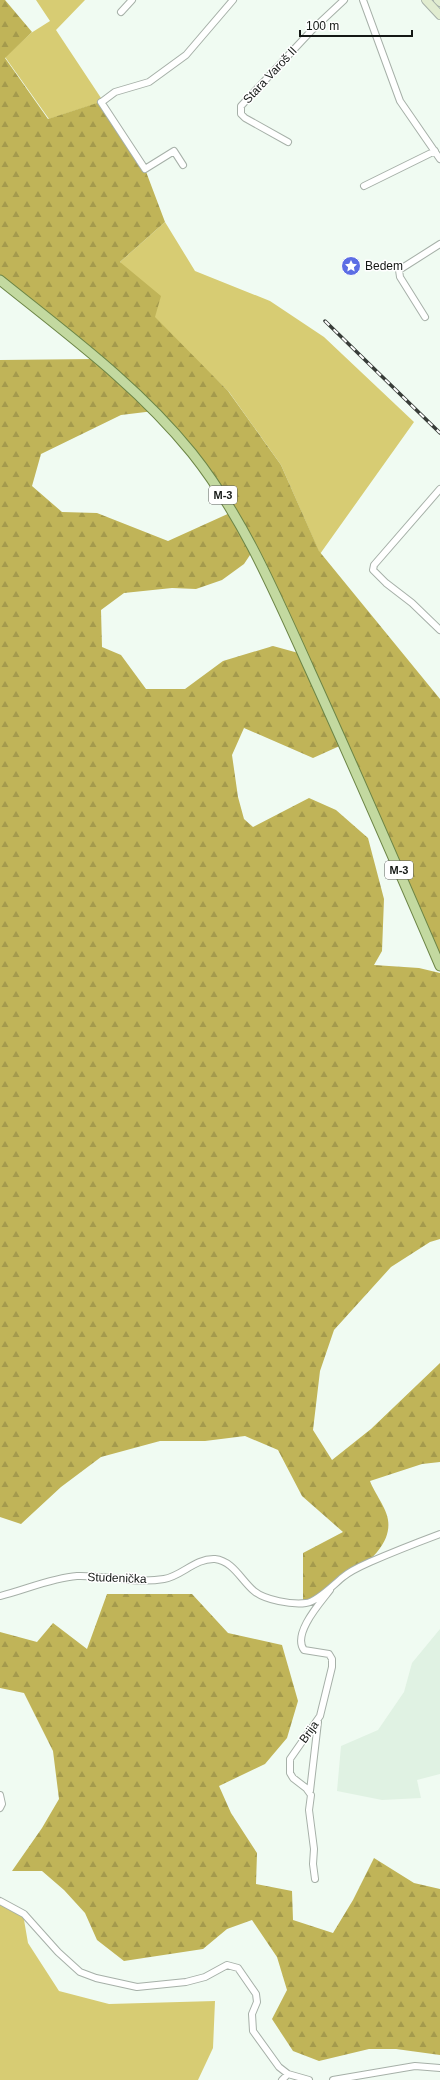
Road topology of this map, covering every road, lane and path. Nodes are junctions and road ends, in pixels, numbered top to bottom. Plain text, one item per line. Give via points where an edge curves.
1 (132, 0) edge
2 (233, 0) edge
3 (344, 0) edge
4 (363, 0) edge
5 (428, 1) edge
6 (121, 12) dead end
7 (440, 15) edge
8 (288, 142) dead end
9 (435, 151) junction
10 (440, 159) edge
11 (183, 165) dead end
12 (364, 186) dead end
13 (440, 244) edge
14 (0, 280) edge
15 (425, 317) dead end
16 (440, 489) edge
17 (440, 630) edge
18 (440, 966) edge
19 (440, 1534) edge
20 (335, 1584) junction
21 (0, 1596) edge
22 (318, 1720) junction
23 (310, 1791) junction
24 (0, 1795) edge
25 (0, 1808) edge
26 (314, 1879) dead end
27 (0, 1901) edge
28 (440, 2068) edge
29 (288, 2074) junction
30 (282, 2080) edge
31 (309, 2080) edge
32 (333, 2080) edge

1 - 6 street
2 - 11 street via 186,55 149,82 115,92 102,101 145,169 174,151
3 - 8 street, Stara Varoš II via 312,30 241,106 241,114 245,118
4 - 9 street via 400,101
5 - 7 main road
9 - 10 street
9 - 12 street
13 - 15 street via 399,270 400,277
14 - 18 main road, M-3 via 91,353 143,399 182,441 222,494 268,578
16 - 17 street via 373,570
19 - 20 street, Studenička via 363,1566
20 - 21 street, Studenička via 307,1603 274,1600 256,1593 236,1570 216,1559 197,1563 165,1579 133,1581 76,1576
20 - 22 street, Brija via 302,1631 301,1641 304,1650 325,1652 332,1659
22 - 23 street
22 - 23 street, Brija via 290,1759 290,1773 293,1778
23 - 26 street
24 - 25 street
27 - 29 street via 24,1914 80,1972 96,1978 138,1987 186,1982 205,1977 227,1966 238,1968 256,1994 257,2002 252,2014 253,2031
28 - 32 street via 415,2066
29 - 30 street
29 - 31 street

